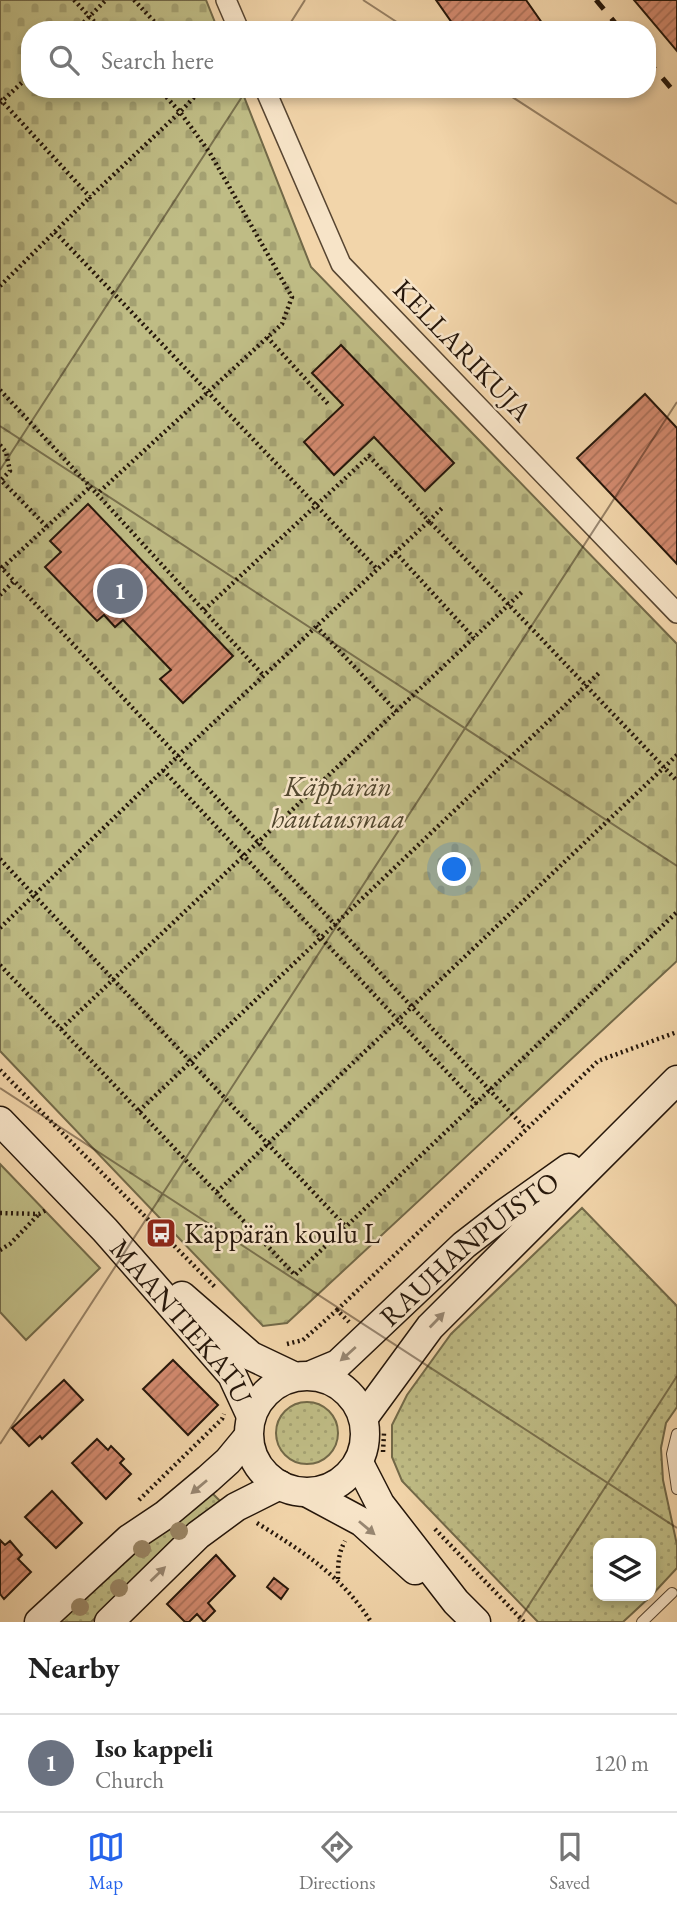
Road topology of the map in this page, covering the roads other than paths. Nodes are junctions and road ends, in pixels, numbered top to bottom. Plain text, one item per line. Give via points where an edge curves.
1 (226, 0) edge
2 (235, 21) edge
3 (269, 98) edge
4 (677, 613) edge
5 (677, 1080) edge
6 (0, 1121) edge
7 (629, 1126) junction
8 (105, 1230) junction
9 (303, 1375) junction
10 (374, 1420) junction
11 (241, 1421) junction
12 (677, 1434) edge
13 (371, 1461) junction
14 (280, 1485) junction
15 (677, 1489) edge
16 (308, 1493) junction
17 (675, 1594) edge
18 (456, 1602) junction
19 (39, 1622) edge
20 (109, 1622) edge
21 (475, 1622) edge
22 (642, 1622) edge

1 - 2 street
3 - 4 street, KELLARIKUJA via 341,264
5 - 7 main road, RAUHANPUISTO
6 - 8 main road, MAANTIEKATU
7 -> 9 main road, RAUHANPUISTO via 464,1245 338,1364
10 -> 7 main road, RAUHANPUISTO via 430,1326
8 - 9 main road, MAANTIEKATU via 251,1356
8 - 11 main road, MAANTIEKATU via 232,1375
9 - 10 main road via 335,1383
9 - 11 main road via 269,1390
10 - 13 main road via 365,1442
11 - 14 main road via 252,1457
11 -> 19 main road via 228,1461 129,1539
12 - 15 lane via 673,1454
13 - 16 main road via 331,1487
13 - 18 main road via 380,1504
14 - 16 main road
20 -> 14 main road via 198,1535 236,1507
16 -> 18 main road
17 - 22 lane
18 - 21 main road

